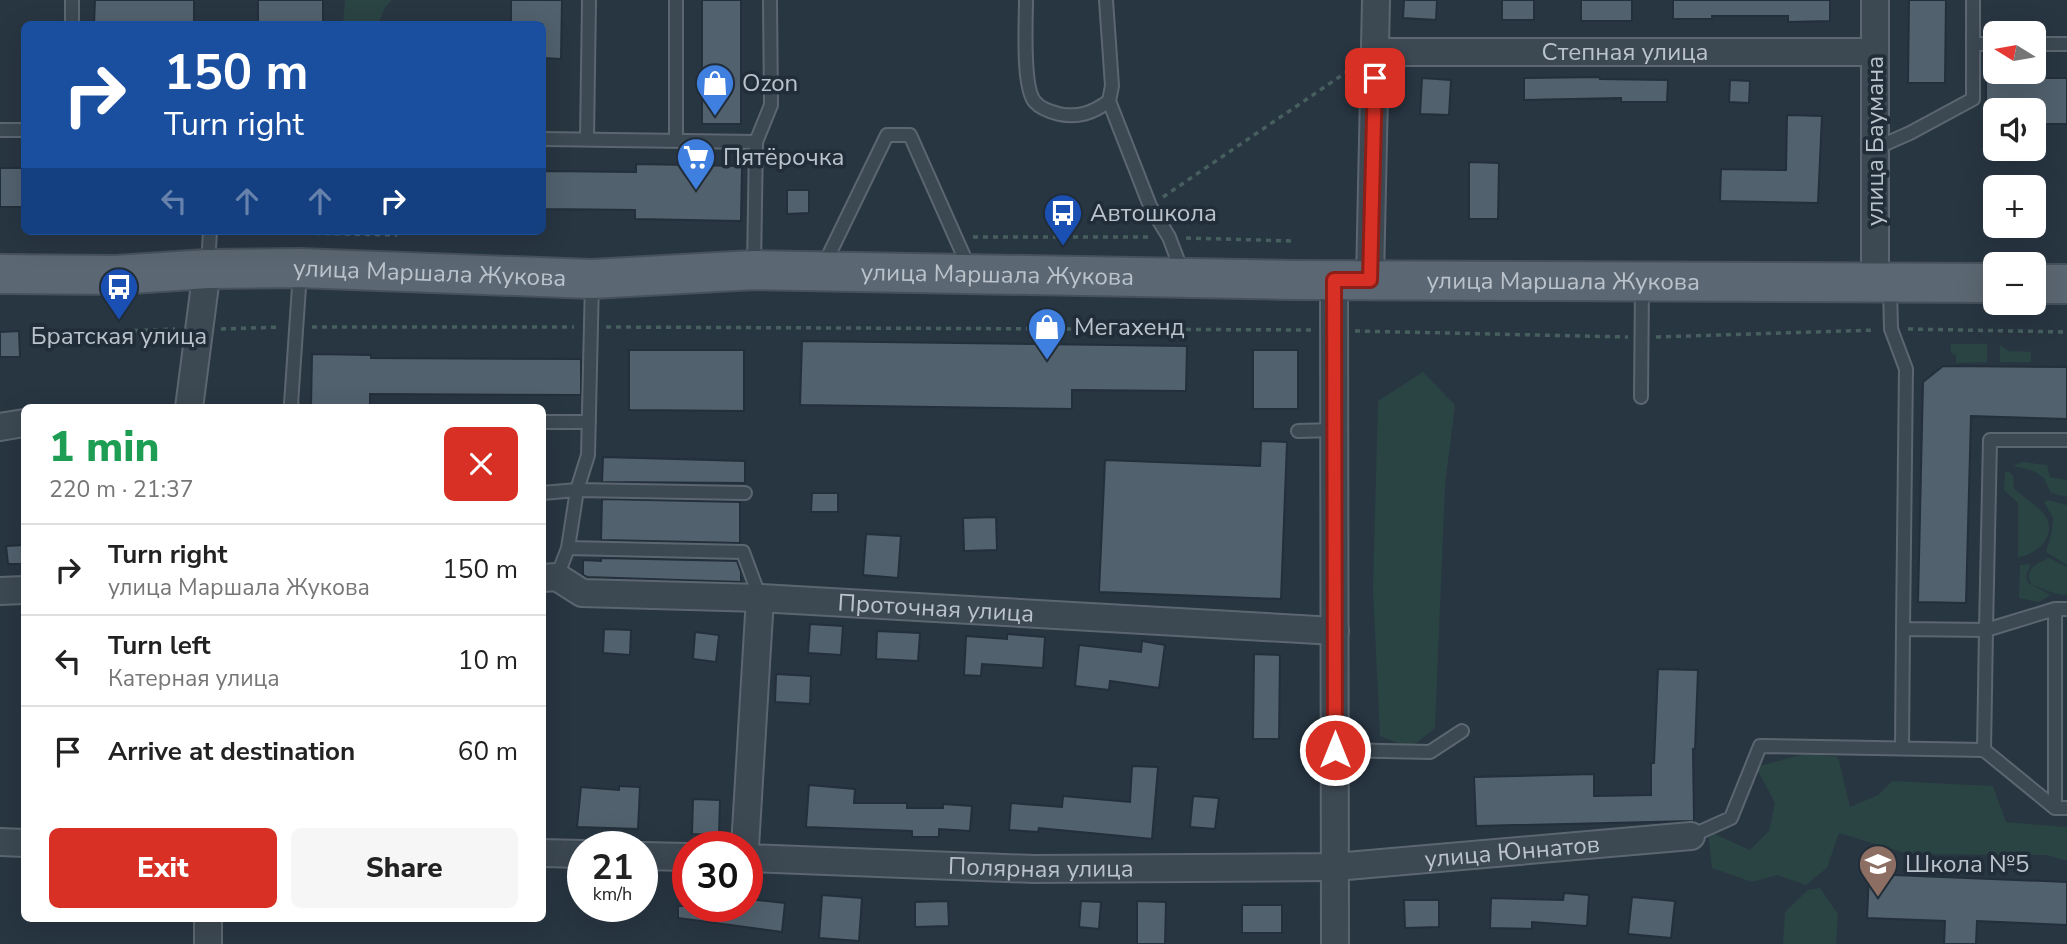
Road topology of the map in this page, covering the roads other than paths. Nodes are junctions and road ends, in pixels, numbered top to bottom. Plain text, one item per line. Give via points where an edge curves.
1 (72, 0) edge
2 (589, 0) edge
3 (676, 0) edge
4 (770, 0) edge
5 (1026, 0) edge
6 (1107, 0) edge
7 (1376, 0) edge
8 (1875, 0) edge
9 (1973, 0) edge
10 (72, 21) edge
11 (1973, 44) junction
12 (1983, 44) edge
13 (2046, 44) edge
14 (2067, 44) edge
15 (1376, 52) junction
16 (1875, 52) junction
17 (1109, 102) junction
18 (0, 130) edge
19 (21, 130) edge
20 (546, 139) edge
21 (587, 139) junction
22 (676, 140) junction
23 (756, 142) junction
24 (1876, 148) junction
25 (211, 235) edge
26 (300, 268) junction
27 (208, 269) junction
28 (754, 270) junction
29 (821, 271) junction
30 (0, 274) edge
31 (971, 274) junction
32 (1185, 278) junction
33 (592, 279) junction
34 (1352, 280) junction
35 (1643, 282) junction
36 (1883, 282) junction
37 (1983, 284) edge
38 (2046, 284) edge
39 (2067, 284) edge
40 (1642, 397) dead end
41 (190, 404) edge
42 (291, 404) edge
43 (546, 422) edge
44 (589, 422) junction
45 (21, 424) edge
46 (0, 427) edge
47 (1334, 430) junction
48 (1298, 431) dead end
49 (2067, 440) edge
50 (577, 490) junction
51 (546, 493) edge
52 (745, 493) dead end
53 (568, 548) junction
54 (550, 578) edge
55 (21, 590) edge
56 (0, 591) edge
57 (760, 598) junction
58 (2061, 609) edge
59 (1903, 629) junction
60 (1986, 630) junction
61 (1335, 631) junction
62 (1462, 731) dead end
63 (1902, 748) junction
64 (1335, 750) junction
65 (1984, 750) junction
66 (2061, 808) edge
67 (746, 831) edge
68 (1691, 836) joint
69 (0, 842) edge
70 (21, 843) edge
71 (546, 853) edge
72 (567, 854) edge
73 (763, 859) edge
74 (1335, 867) junction
75 (208, 922) edge
76 (208, 944) edge
77 (1335, 944) edge

1 - 10 lane
2 - 21 lane
3 - 22 lane
4 - 23 lane via 771,105
5 - 17 lane via 1027,89 1034,102 1069,116 1097,110
6 - 17 lane
7 - 15 street
8 - 16 street, улица Баумана
9 - 11 lane
11 - 12 lane
11 - 24 lane via 1973,99
13 - 14 lane
15 - 16 street, Степная улица
15 - 34 street
16 - 24 street, улица Баумана
17 - 32 lane via 1150,206 1169,237
18 - 19 lane
20 - 21 lane
21 - 22 lane
22 - 23 lane
23 - 28 lane
24 - 36 street, улица Баумана
25 - 27 lane
26 - 27 main road, улица Маршала Жукова
26 - 33 main road, улица Маршала Жукова
26 - 42 lane
27 - 30 main road, улица Маршала Жукова via 116,275
27 - 41 street
28 - 29 main road, улица Маршала Жукова
28 - 33 main road, улица Маршала Жукова
29 - 31 main road, улица Маршала Жукова
29 - 31 lane via 887,135 910,135
31 - 32 main road, улица Маршала Жукова
32 - 34 main road, улица Маршала Жукова
33 - 44 lane
34 - 35 main road, улица Маршала Жукова
34 - 47 street via 1334,330
35 - 36 main road, улица Маршала Жукова
35 - 40 lane
36 - 37 main road, улица Маршала Жукова
36 - 59 lane via 1891,329 1906,369
38 - 39 main road
43 - 44 lane
44 - 50 lane via 588,455
45 - 46 street
47 - 48 lane
47 - 61 street
49 - 60 lane via 1990,440
50 - 51 lane
50 - 52 lane
50 - 53 lane
53 - 54 lane
53 - 57 lane via 743,552
54 - 57 street, Проточная улица via 582,593
55 - 56 street
57 - 61 street, Проточная улица
57 - 67 street
58 - 60 lane
58 - 66 lane
59 - 60 lane
59 - 63 lane
60 - 65 lane
61 - 64 street
62 - 64 lane via 1430,751
63 - 65 lane
63 - 68 lane via 1760,746 1731,818
64 - 74 street
65 - 66 lane
68 - 74 street, улица Юннатов
69 - 70 street
71 - 72 street
73 - 74 street, Полярная улица via 1034,869
74 - 77 street
75 - 76 street

